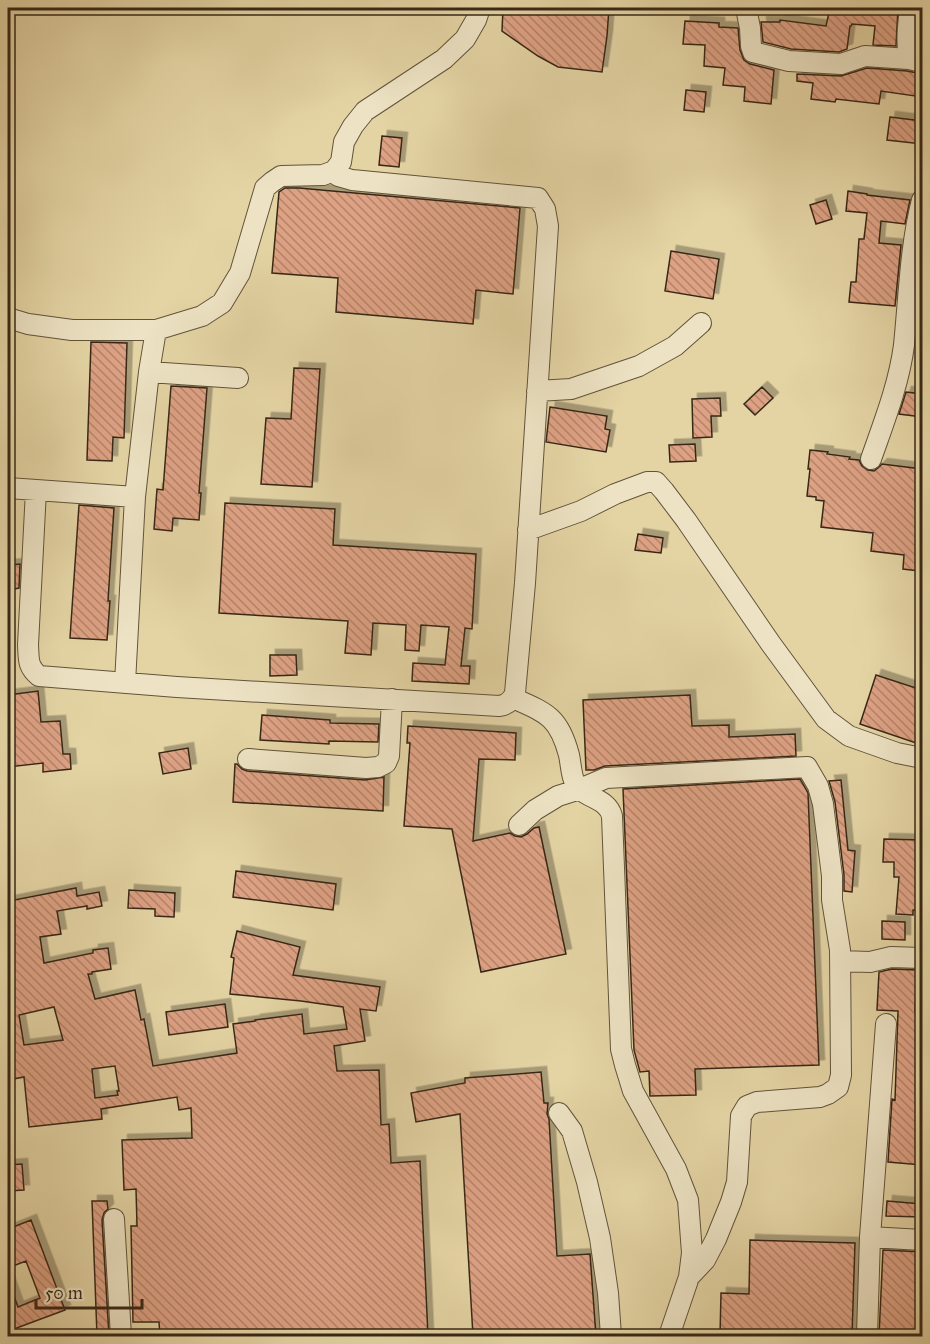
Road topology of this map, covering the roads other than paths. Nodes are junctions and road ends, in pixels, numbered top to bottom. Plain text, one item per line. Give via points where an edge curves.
1 (480, 8) edge
2 (746, 8) edge
3 (910, 8) edge
4 (916, 60) edge
5 (334, 171) junction
6 (922, 200) edge
7 (8, 318) edge
8 (701, 323) dead end
9 (52, 327) junction
10 (156, 330) junction
11 (8, 334) edge
12 (149, 372) junction
13 (238, 378) dead end
14 (537, 391) junction
15 (871, 459) dead end
16 (8, 488) edge
17 (36, 490) junction
18 (135, 497) junction
19 (528, 530) junction
20 (125, 683) junction
21 (513, 698) junction
22 (392, 699) junction
23 (922, 758) edge
24 (248, 759) dead end
25 (580, 789) junction
26 (519, 825) dead end
27 (922, 958) edge
28 (840, 961) junction
29 (886, 1024) dead end
30 (559, 1113) dead end
31 (114, 1219) dead end
32 (870, 1237) junction
33 (922, 1240) edge
34 (689, 1277) junction
35 (121, 1336) edge
36 (610, 1336) edge
37 (669, 1336) edge
38 (867, 1336) edge

1 - 5 street via 465,39 444,59 365,111 344,142 341,162
2 - 4 street via 753,52 789,61 841,64 865,56
3 - 4 street via 907,41
5 - 10 street via 281,177 265,188 240,273 222,303 202,316
5 - 14 street via 352,180 538,198 548,226
6 - 15 street via 916,223 904,347 894,393
7 - 9 street
8 - 14 street via 675,346 639,366 571,388
9 - 10 street
9 - 11 street
10 - 12 street
12 - 13 street
12 - 18 street
14 - 19 street
16 - 17 street
17 - 18 street
17 - 20 street via 28,645 32,670 39,676
18 - 20 street
19 - 21 street
19 - 23 street via 647,482 656,483 826,719 849,736
20 - 22 street
21 - 22 street via 499,706
21 - 25 street via 552,718 562,734 574,782
22 - 24 street via 389,756 378,768
25 - 26 street via 558,796
25 - 28 street via 606,778 807,767 823,804
25 - 34 street via 611,811 621,1049 633,1091 676,1169 688,1200 692,1253
27 - 28 street
28 - 34 street via 838,1087 820,1096 747,1106 741,1116 737,1182 731,1202 705,1260
29 - 32 street
30 - 36 street via 572,1131 588,1182 608,1293
31 - 35 street
32 - 33 street
32 - 38 street
34 - 37 street

